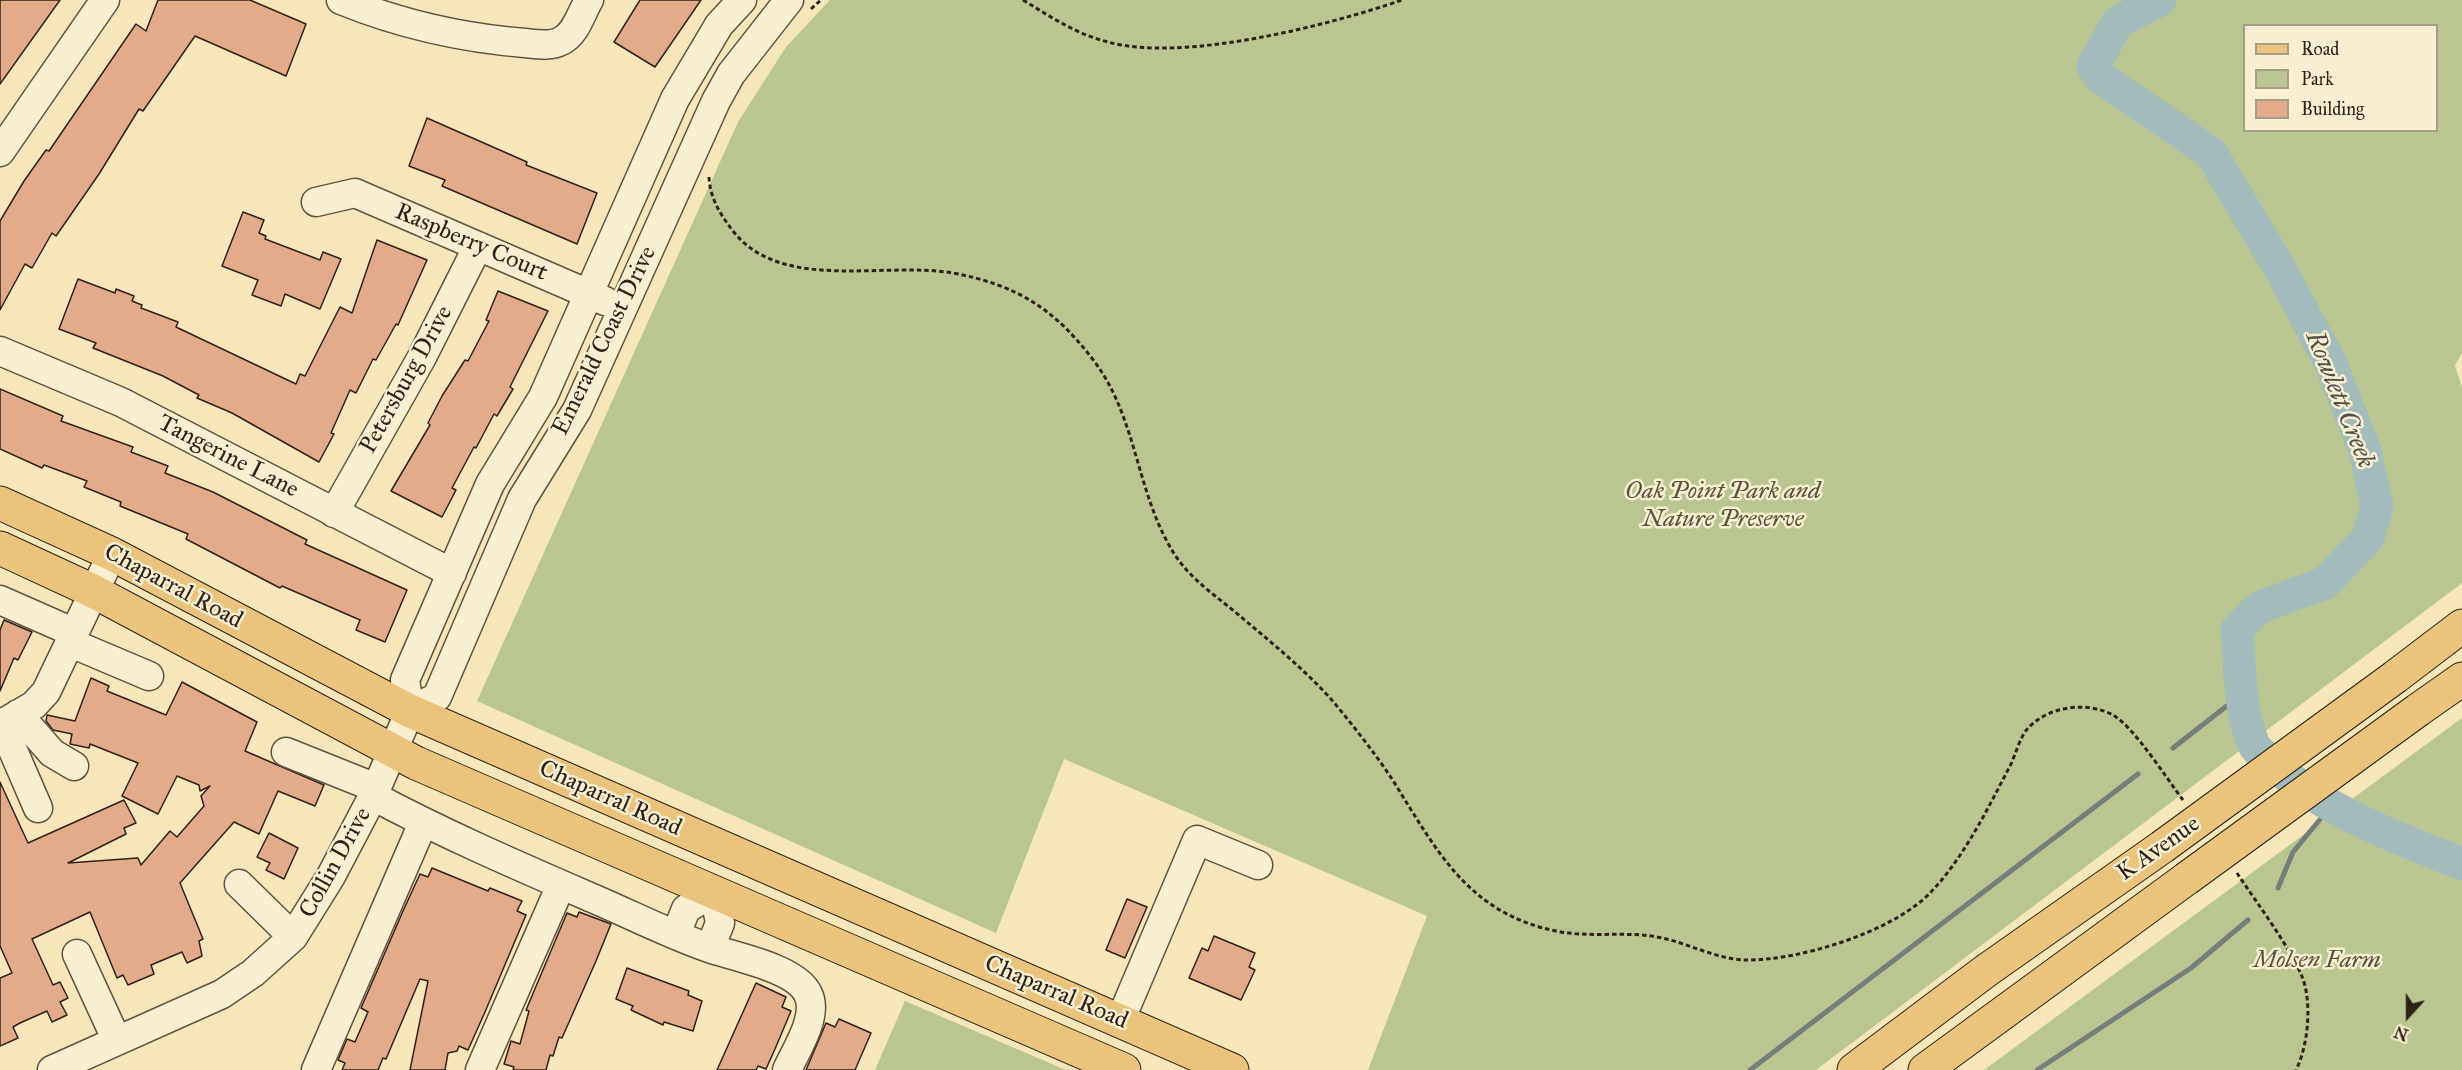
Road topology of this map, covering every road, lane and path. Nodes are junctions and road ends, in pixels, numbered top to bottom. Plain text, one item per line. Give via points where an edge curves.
1 (105, 0) edge
2 (341, 0) edge
3 (590, 0) edge
4 (742, 0) edge
5 (821, 0) edge
6 (1023, 0) edge
7 (1402, 0) edge
8 (798, 7) edge
9 (0, 152) edge
10 (708, 168) dead end
11 (316, 202) dead end
12 (478, 246) junction
13 (588, 294) junction
14 (624, 309) junction
15 (0, 351) edge
16 (0, 502) edge
17 (334, 513) junction
18 (0, 548) edge
19 (112, 554) junction
20 (452, 573) junction
21 (93, 591) junction
22 (0, 600) edge
23 (2462, 626) edge
24 (73, 638) junction
25 (149, 676) dead end
26 (2462, 679) edge
27 (410, 711) junction
28 (6, 721) edge
29 (286, 752) dead end
30 (392, 752) junction
31 (74, 766) dead end
32 (374, 792) junction
33 (2185, 802) dead end
34 (38, 808) dead end
35 (412, 817) junction
36 (729, 851) junction
37 (1258, 865) dead end
38 (2235, 870) dead end
39 (238, 884) dead end
40 (561, 885) junction
41 (714, 892) junction
42 (676, 934) junction
43 (293, 937) junction
44 (710, 948) junction
45 (77, 954) dead end
46 (1120, 1021) junction
47 (117, 1041) junction
48 (1113, 1065) edge
49 (59, 1069) edge
50 (316, 1070) edge
51 (480, 1070) edge
52 (787, 1070) edge
53 (1232, 1070) edge
54 (1854, 1070) edge
55 (1925, 1070) edge
56 (2296, 1070) edge

1 - 9 street
2 - 3 street via 446,32 531,44 562,41
4 - 13 street, Emerald Coast Drive via 719,25 675,99
5 - 8 path
6 - 7 path via 1070,29 1109,43 1153,49 1246,40
8 - 14 street, Emerald Coast Drive via 750,47 726,83
10 - 33 path via 718,212 742,243 768,259 802,268 950,273 995,285 1043,306 1060,320 1097,364 1122,408 1151,506 1175,555 1195,579 1297,664 1333,701 1388,773 1435,849 1463,883 1484,901 1523,921 1558,932 1655,936 1740,960 1770,958 1839,943 1885,926 1933,890 1965,849 2028,729 2052,712 2076,707 2097,709 2117,717
11 - 12 street, Raspberry Court via 355,193
12 - 13 street, Raspberry Court
12 - 17 street, Petersburg Drive via 422,357
13 - 14 street, Raspberry Court
13 - 20 street, Emerald Coast Drive via 543,397 490,484
14 - 27 street, Emerald Coast Drive via 577,410 522,499 437,697
15 - 17 street, Tangerine Lane via 121,402
16 - 19 main road, Chaparral Road
17 - 20 street, Tangerine Lane
18 - 21 main road, Chaparral Road
19 - 21 street
19 - 27 main road, Chaparral Road
20 - 27 street, Emerald Coast Drive via 405,680
21 - 24 street
21 - 30 main road, Chaparral Road
22 - 24 street
23 - 54 main road, K Avenue, bridge
24 - 25 street
24 - 28 street via 46,692 34,705
26 - 55 main road, K Avenue, bridge
27 - 30 street
27 - 36 main road, Chaparral Road
28 - 31 street
28 - 34 street
29 - 32 street, Collin Drive
30 - 32 street, Collin Drive
30 - 41 main road, Chaparral Road
32 - 35 street
32 - 43 street, Collin Drive via 331,876
35 - 40 street
35 - 50 street
36 - 41 main road
36 - 46 main road, Chaparral Road
37 - 46 street via 1197,840
38 - 56 path via 2303,979 2306,1033
39 - 43 street, Collin Drive
40 - 42 street
40 - 51 street
41 - 42 street via 686,909
41 - 44 street via 720,923
41 - 48 main road, Chaparral Road
42 - 44 street
43 - 47 street, Collin Drive via 253,973 222,994
44 - 52 street via 800,982 809,995 812,1010
45 - 47 street
46 - 48 main road
46 - 53 main road, Chaparral Road
47 - 49 street, Collin Drive

